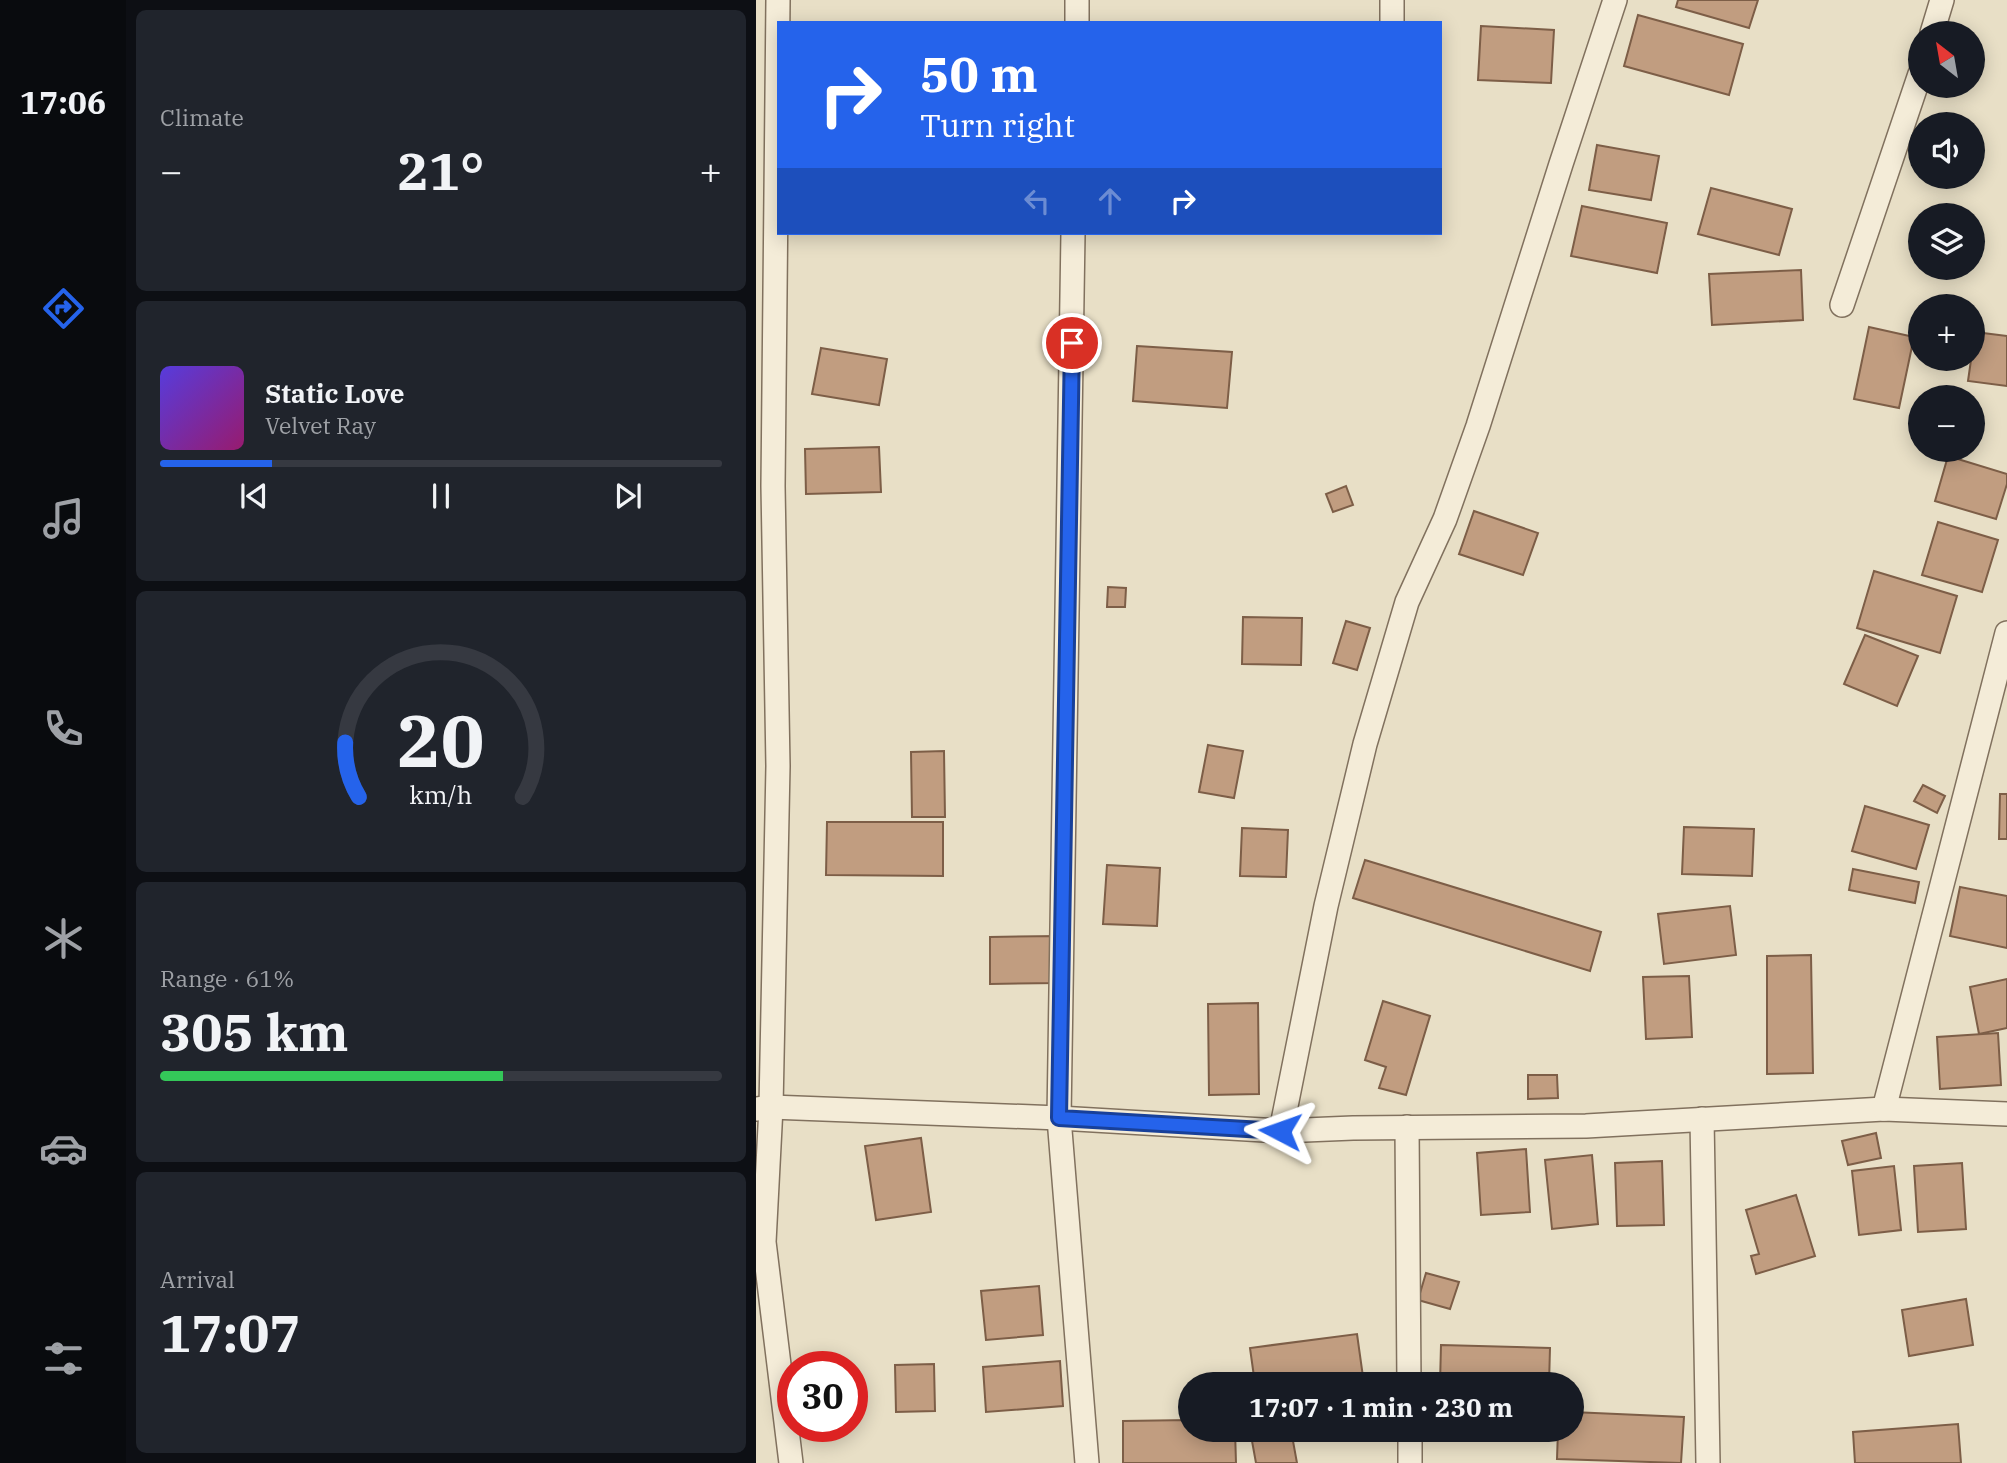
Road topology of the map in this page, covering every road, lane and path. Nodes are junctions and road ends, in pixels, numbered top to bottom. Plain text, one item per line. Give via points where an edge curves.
1 (778, 0) edge
2 (1077, 0) edge
3 (1392, 0) edge
4 (1615, 0) edge
5 (1942, 0) edge
6 (778, 21) edge
7 (1077, 21) edge
8 (1392, 21) edge
9 (1936, 21) edge
10 (777, 97) edge
11 (1912, 98) edge
12 (1073, 235) edge
13 (1842, 305) dead end
14 (2007, 633) edge
15 (763, 1108) edge
16 (1884, 1109) junction
17 (2007, 1114) edge
18 (1059, 1118) junction
19 (1702, 1119) junction
20 (1407, 1127) junction
21 (1280, 1131) junction
22 (1409, 1372) edge
23 (1410, 1442) edge
24 (791, 1463) edge
25 (1087, 1463) edge
26 (1410, 1463) edge
27 (1708, 1463) edge

1 - 6 street
2 - 7 street
3 - 8 street
4 - 21 street via 1478,426 1445,519 1403,615 1365,744 1326,906
5 - 9 street
10 - 15 street via 773,486 778,765
11 - 13 street
12 - 18 street
14 - 16 street
15 - 18 street
15 - 24 street via 764,1242
16 - 17 street
16 - 19 street
18 - 21 street
18 - 25 street
19 - 20 street via 1586,1126
19 - 27 street
20 - 21 street
20 - 22 street
23 - 26 street

